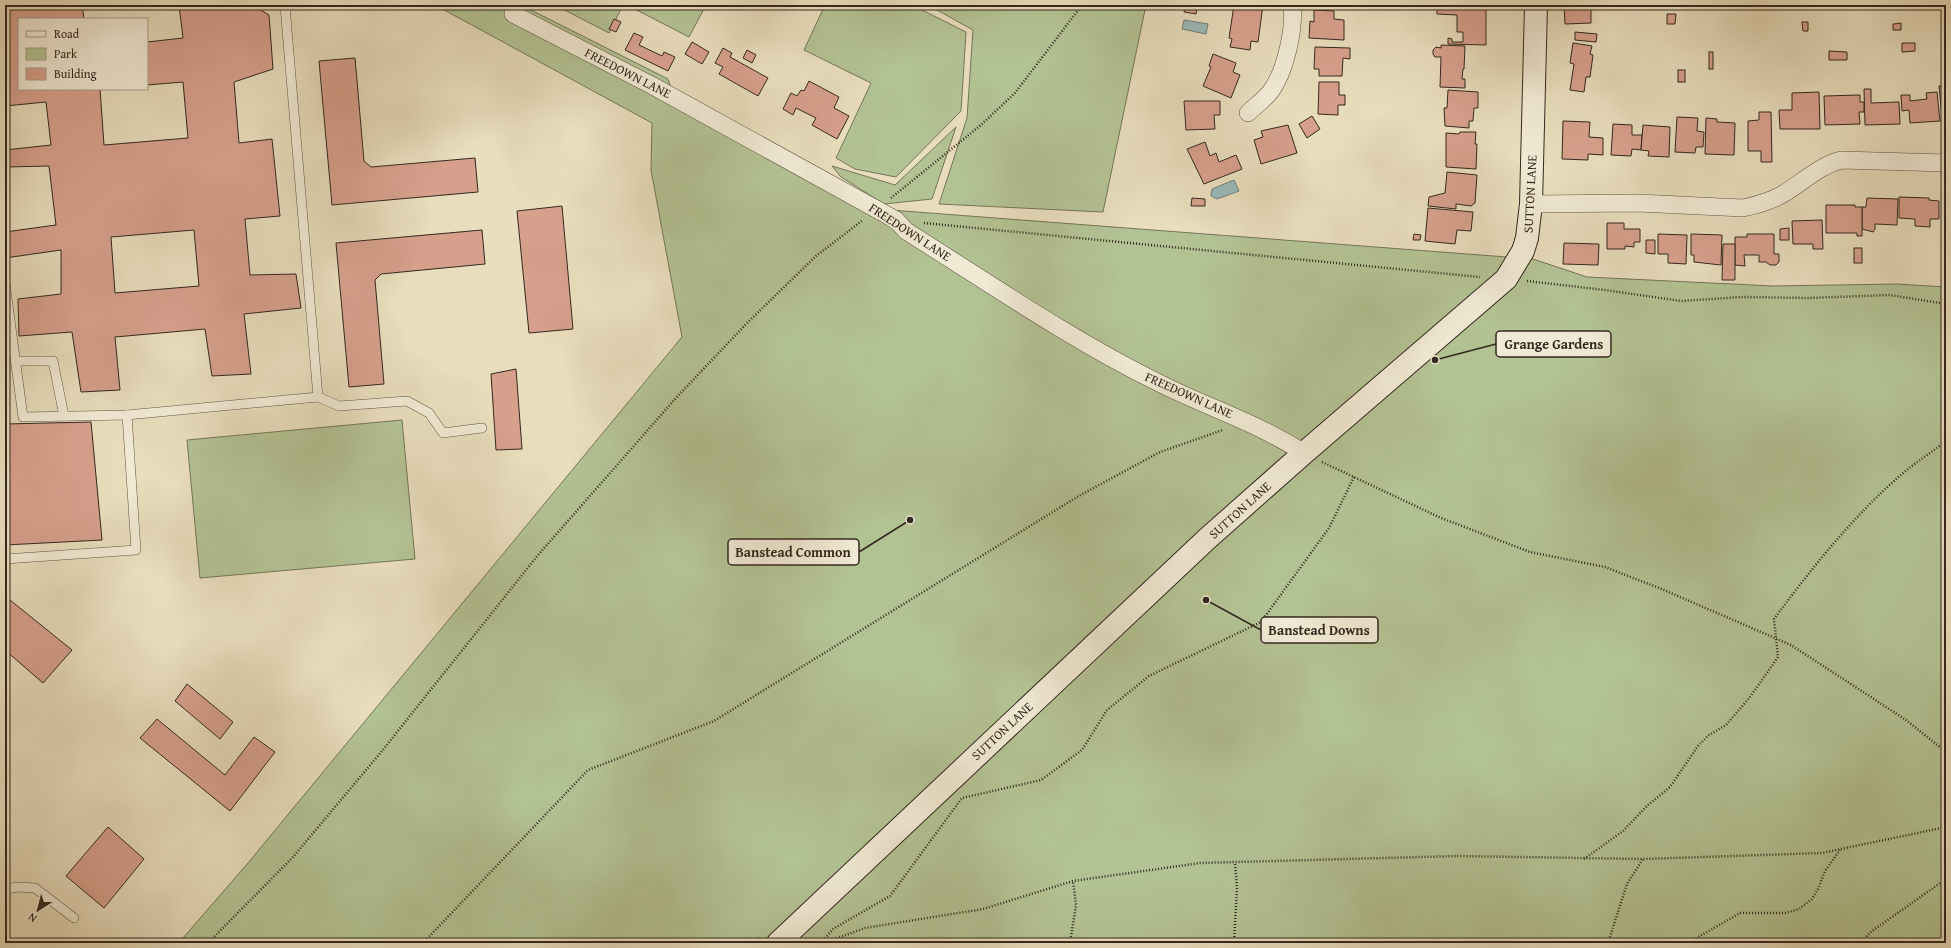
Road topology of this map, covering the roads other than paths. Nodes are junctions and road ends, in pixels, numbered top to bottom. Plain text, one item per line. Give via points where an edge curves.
1 (283, 5) edge
2 (1292, 5) edge
3 (1536, 5) edge
4 (513, 14) dead end
5 (1248, 112) dead end
6 (1946, 163) edge
7 (1531, 204) junction
8 (5, 283) edge
9 (15, 360) junction
10 (318, 397) junction
11 (127, 415) junction
12 (64, 416) junction
13 (482, 428) dead end
14 (1304, 453) junction
15 (5, 558) edge
16 (5, 889) edge
17 (74, 918) dead end
18 (778, 943) edge

1 - 10 lane
2 - 5 street via 1291,28 1282,70 1272,90
3 - 7 main road, SUTTON LANE
4 - 14 street, FREEDOWN LANE via 652,86 877,209 896,220 906,231 1062,330 1158,383 1247,421 1278,436
6 - 7 street via 1841,160 1831,163 1782,194 1758,205 1743,208 1638,203
7 - 14 main road, SUTTON LANE via 1528,238 1517,265 1506,279
8 - 9 lane
9 - 12 lane via 53,361
9 - 12 lane via 23,417
10 - 11 lane
10 - 13 lane via 339,406 407,401 429,413 442,433
11 - 12 lane
11 - 15 lane via 136,550
14 - 18 main road, SUTTON LANE via 1202,544
16 - 17 lane via 35,888

